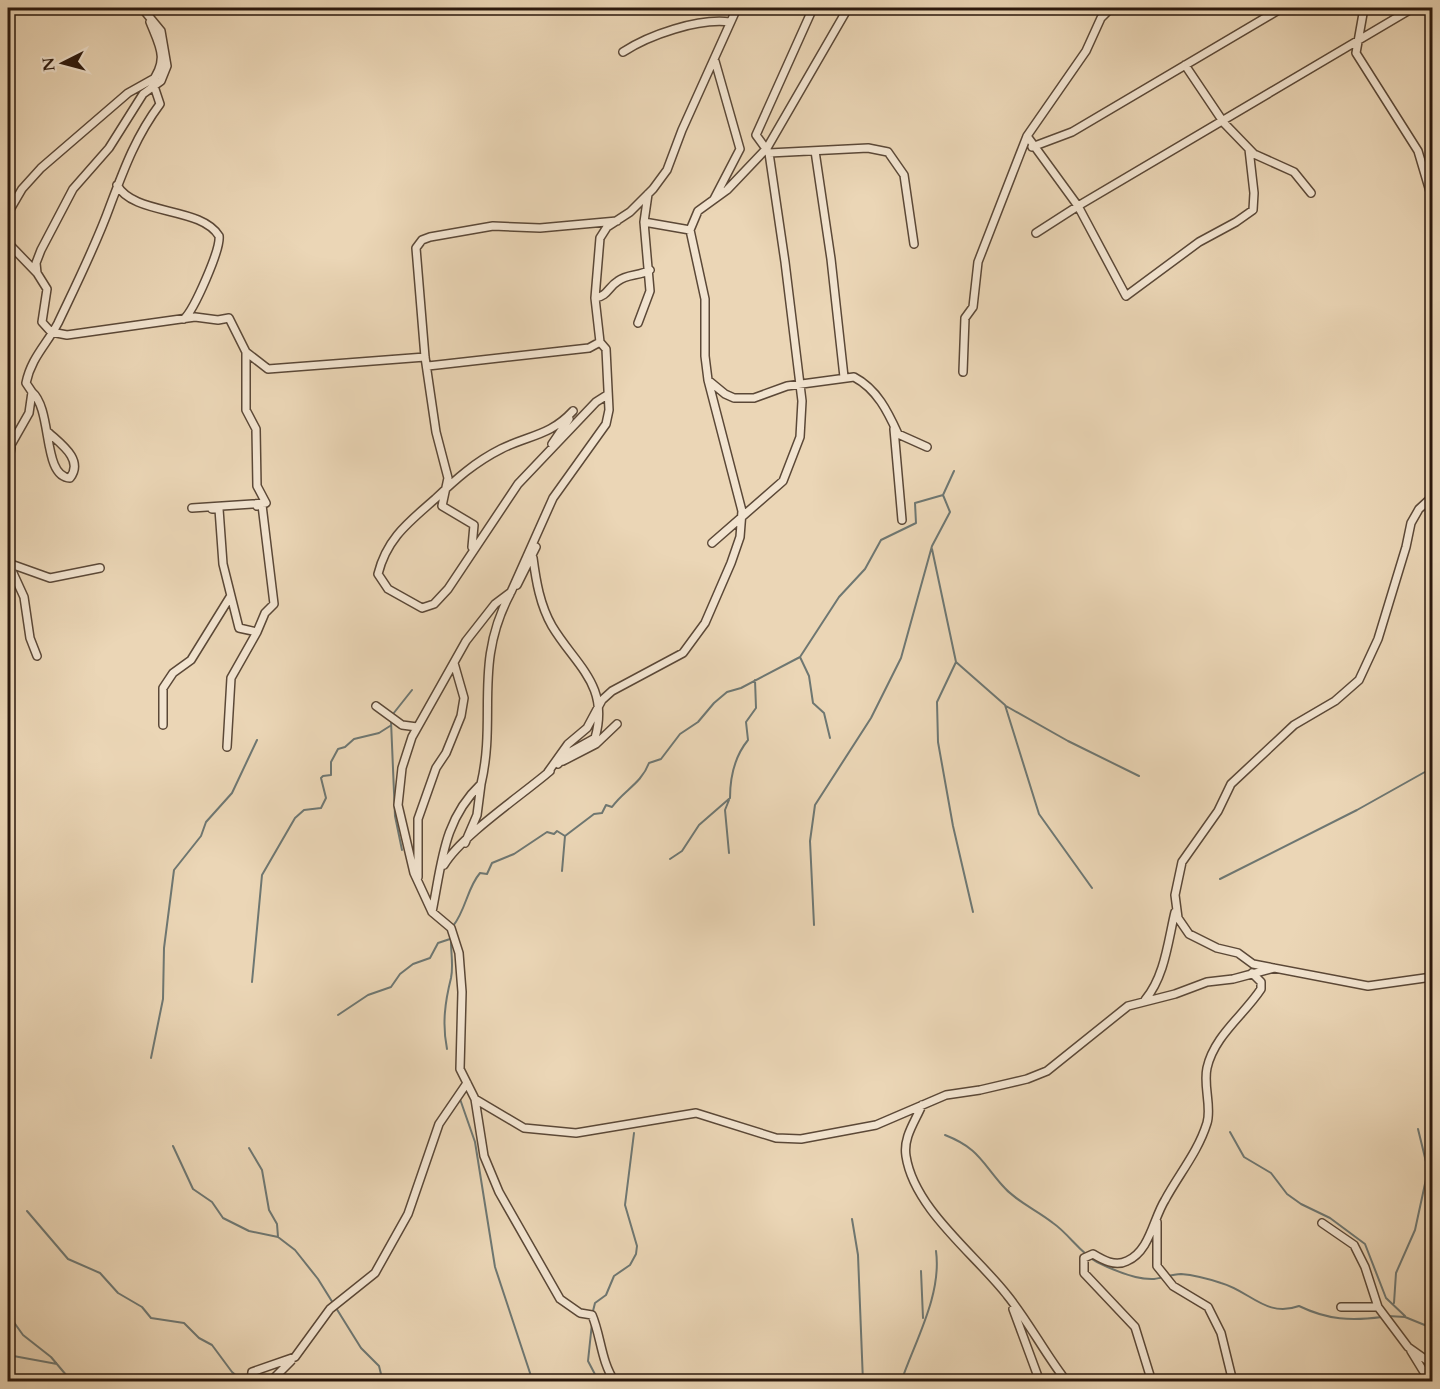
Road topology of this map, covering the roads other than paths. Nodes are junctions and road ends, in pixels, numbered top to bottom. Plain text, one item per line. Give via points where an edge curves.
1 (142, 8) edge
2 (737, 8) edge
3 (813, 8) edge
4 (848, 8) edge
5 (1111, 8) edge
6 (1282, 8) edge
7 (1364, 8) edge
8 (1413, 8) edge
9 (730, 22) junction
10 (1357, 40) junction
11 (623, 52) dead end
12 (715, 61) junction
13 (1185, 65) junction
14 (154, 83) junction
15 (1223, 121) junction
16 (1026, 136) junction
17 (1032, 147) junction
18 (1249, 149) junction
19 (768, 151) junction
20 (815, 151) junction
21 (117, 185) junction
22 (1311, 193) dead end
23 (648, 194) junction
24 (1432, 198) edge
25 (713, 201) junction
26 (1078, 206) junction
27 (8, 213) edge
28 (617, 220) junction
29 (644, 222) junction
30 (690, 230) junction
31 (1036, 233) dead end
32 (8, 243) edge
33 (914, 244) dead end
34 (650, 270) junction
35 (37, 273) junction
36 (595, 298) junction
37 (184, 319) junction
38 (638, 323) dead end
39 (48, 330) junction
40 (600, 342) junction
41 (246, 352) junction
42 (425, 357) junction
43 (428, 366) junction
44 (963, 372) dead end
45 (843, 377) junction
46 (708, 380) junction
47 (800, 384) junction
48 (33, 392) junction
49 (607, 396) junction
50 (894, 423) junction
51 (49, 433) junction
52 (13, 442) junction
53 (927, 447) dead end
54 (8, 450) edge
55 (544, 457) junction
56 (8, 463) edge
57 (447, 487) junction
58 (1432, 497) edge
59 (554, 498) junction
60 (219, 509) junction
61 (742, 515) junction
62 (902, 520) dead end
63 (712, 543) dead end
64 (471, 551) junction
65 (533, 556) junction
66 (8, 562) edge
67 (100, 568) dead end
68 (511, 592) junction
69 (230, 597) junction
70 (257, 632) junction
71 (37, 656) dead end
72 (454, 663) junction
73 (599, 705) junction
74 (376, 706) dead end
75 (617, 724) dead end
76 (163, 725) dead end
77 (417, 727) junction
78 (227, 747) dead end
79 (558, 764) junction
80 (548, 772) junction
81 (481, 784) junction
82 (465, 843) junction
83 (440, 872) junction
84 (418, 885) junction
85 (1176, 906) junction
86 (432, 912) junction
87 (1274, 968) junction
88 (1252, 973) junction
89 (1432, 977) edge
90 (1128, 1006) junction
91 (466, 1083) junction
92 (475, 1099) junction
93 (922, 1105) junction
94 (1157, 1219) junction
95 (1322, 1223) dead end
96 (1007, 1295) junction
97 (1341, 1307) dead end
98 (1378, 1307) junction
99 (1408, 1347) junction
100 (292, 1359) junction
101 (1432, 1364) edge
102 (251, 1382) edge
103 (270, 1382) edge
104 (615, 1382) edge
105 (1040, 1382) edge
106 (1067, 1382) edge
107 (1152, 1382) edge
108 (1233, 1382) edge
109 (1430, 1382) edge

1 - 14 street via 161,31 167,56 164,76
2 - 9 street
3 - 19 street via 756,135
4 - 19 street
5 - 16 street
6 - 13 street
7 - 10 street
8 - 10 street
9 - 11 street via 709,22 646,37
9 - 12 street
10 - 15 street
10 - 24 street via 1356,53 1418,151
12 - 23 street via 667,171
12 - 25 street via 740,148
13 - 15 street
13 - 17 street via 1072,132
14 - 21 street via 160,104 135,141
14 - 27 street via 128,93 40,168
14 - 35 street via 68,198 41,250
15 - 18 street
15 - 26 street
16 - 17 street
16 - 44 street via 978,262 973,307 965,318
17 - 26 street
18 - 22 street via 1294,172
18 - 26 street via 1253,210 1198,242 1126,296
19 - 20 street
19 - 25 street
19 - 47 street
20 - 33 street via 868,148 888,152 904,175
20 - 45 street
21 - 37 street via 128,197 211,227 219,236 197,298
21 - 39 street via 108,213
23 - 28 street
23 - 29 street
25 - 30 street via 696,213
26 - 31 street
28 - 36 street via 599,241
28 - 42 street via 540,228 493,226 422,240 415,252
29 - 30 street
29 - 34 street
30 - 46 street via 705,299
32 - 35 street
34 - 36 street via 624,277 605,295
34 - 38 street via 650,299
35 - 39 street via 47,289 42,322
36 - 40 street
37 - 39 street via 67,335
37 - 41 street via 229,318
39 - 48 street via 29,369 26,383
40 - 43 street via 589,348
40 - 49 street via 606,349
41 - 42 street via 268,369
41 - 60 street via 246,410 256,429 256,486 266,503 192,508
42 - 43 street
43 - 57 street
45 - 47 street
45 - 50 street via 854,377 873,391
46 - 47 street via 734,398 762,397 777,388
46 - 61 street
47 - 61 street via 800,437 783,481
48 - 51 street via 39,399
48 - 52 street via 31,409
49 - 55 street via 596,402
49 - 59 street via 606,424
50 - 53 street via 902,437
50 - 62 street
51 - 51 street via 51,463 63,477 70,478 74,471 72,457
52 - 54 street
52 - 56 street
55 - 57 street via 573,411 546,433 486,457
55 - 64 street via 518,484
57 - 64 street via 442,506 474,525
57 - 64 street via 398,534 381,561 378,574 388,589 422,608 434,604 447,589
58 - 85 street via 1411,523 1378,639 1359,680 1335,701 1294,725 1231,784 1218,811 1182,862
59 - 65 street
59 - 68 street
60 - 69 street
60 - 70 street via 262,505 273,604
61 - 63 street
61 - 73 street via 731,563 694,639 683,653 612,691
65 - 68 street via 522,580
65 - 73 street via 543,607 585,670
66 - 67 street via 50,578
66 - 71 street via 24,597
68 - 72 street via 495,604
68 - 81 street via 497,618 488,654 487,757
69 - 70 street via 239,628
69 - 76 street via 191,660 173,673 163,688
70 - 78 street via 231,678
72 - 77 street
72 - 84 street via 464,698 461,716 436,768 418,819
73 - 79 street via 595,738 568,753
73 - 80 street via 587,728 568,744
74 - 77 street via 402,725
75 - 79 street via 596,744
77 - 84 street via 402,768 398,804
79 - 80 street
80 - 82 street
81 - 82 street via 477,815
81 - 83 street via 454,817
82 - 83 street
83 - 86 street
84 - 86 street
85 - 87 street via 1178,918 1189,934 1253,963
85 - 90 street via 1154,988 1145,999
86 - 91 street via 451,928 459,953 460,1070
87 - 88 street
87 - 89 street via 1368,986
88 - 90 street via 1206,982
88 - 94 street via 1261,982 1261,989 1214,1052 1207,1068 1208,1120 1186,1170
90 - 93 street via 1047,1071 1027,1079 946,1095
91 - 92 street
91 - 100 street via 438,1124 408,1214 375,1273 330,1309
92 - 93 street via 524,1128 576,1133 696,1113 776,1138 801,1139 876,1125
92 - 104 street via 484,1156 499,1192 560,1299 580,1313 592,1315
93 - 96 street via 906,1138 909,1170 934,1212
94 - 107 street via 1136,1256 1126,1262 1116,1263 1093,1254 1084,1258 1084,1274 1135,1327
94 - 108 street via 1157,1266 1173,1286 1208,1307 1221,1334
95 - 98 street via 1354,1245
96 - 105 street
96 - 106 street
97 - 98 street
98 - 99 street
99 - 101 street
99 - 109 street
100 - 102 street via 257,1369 252,1372
100 - 103 street

